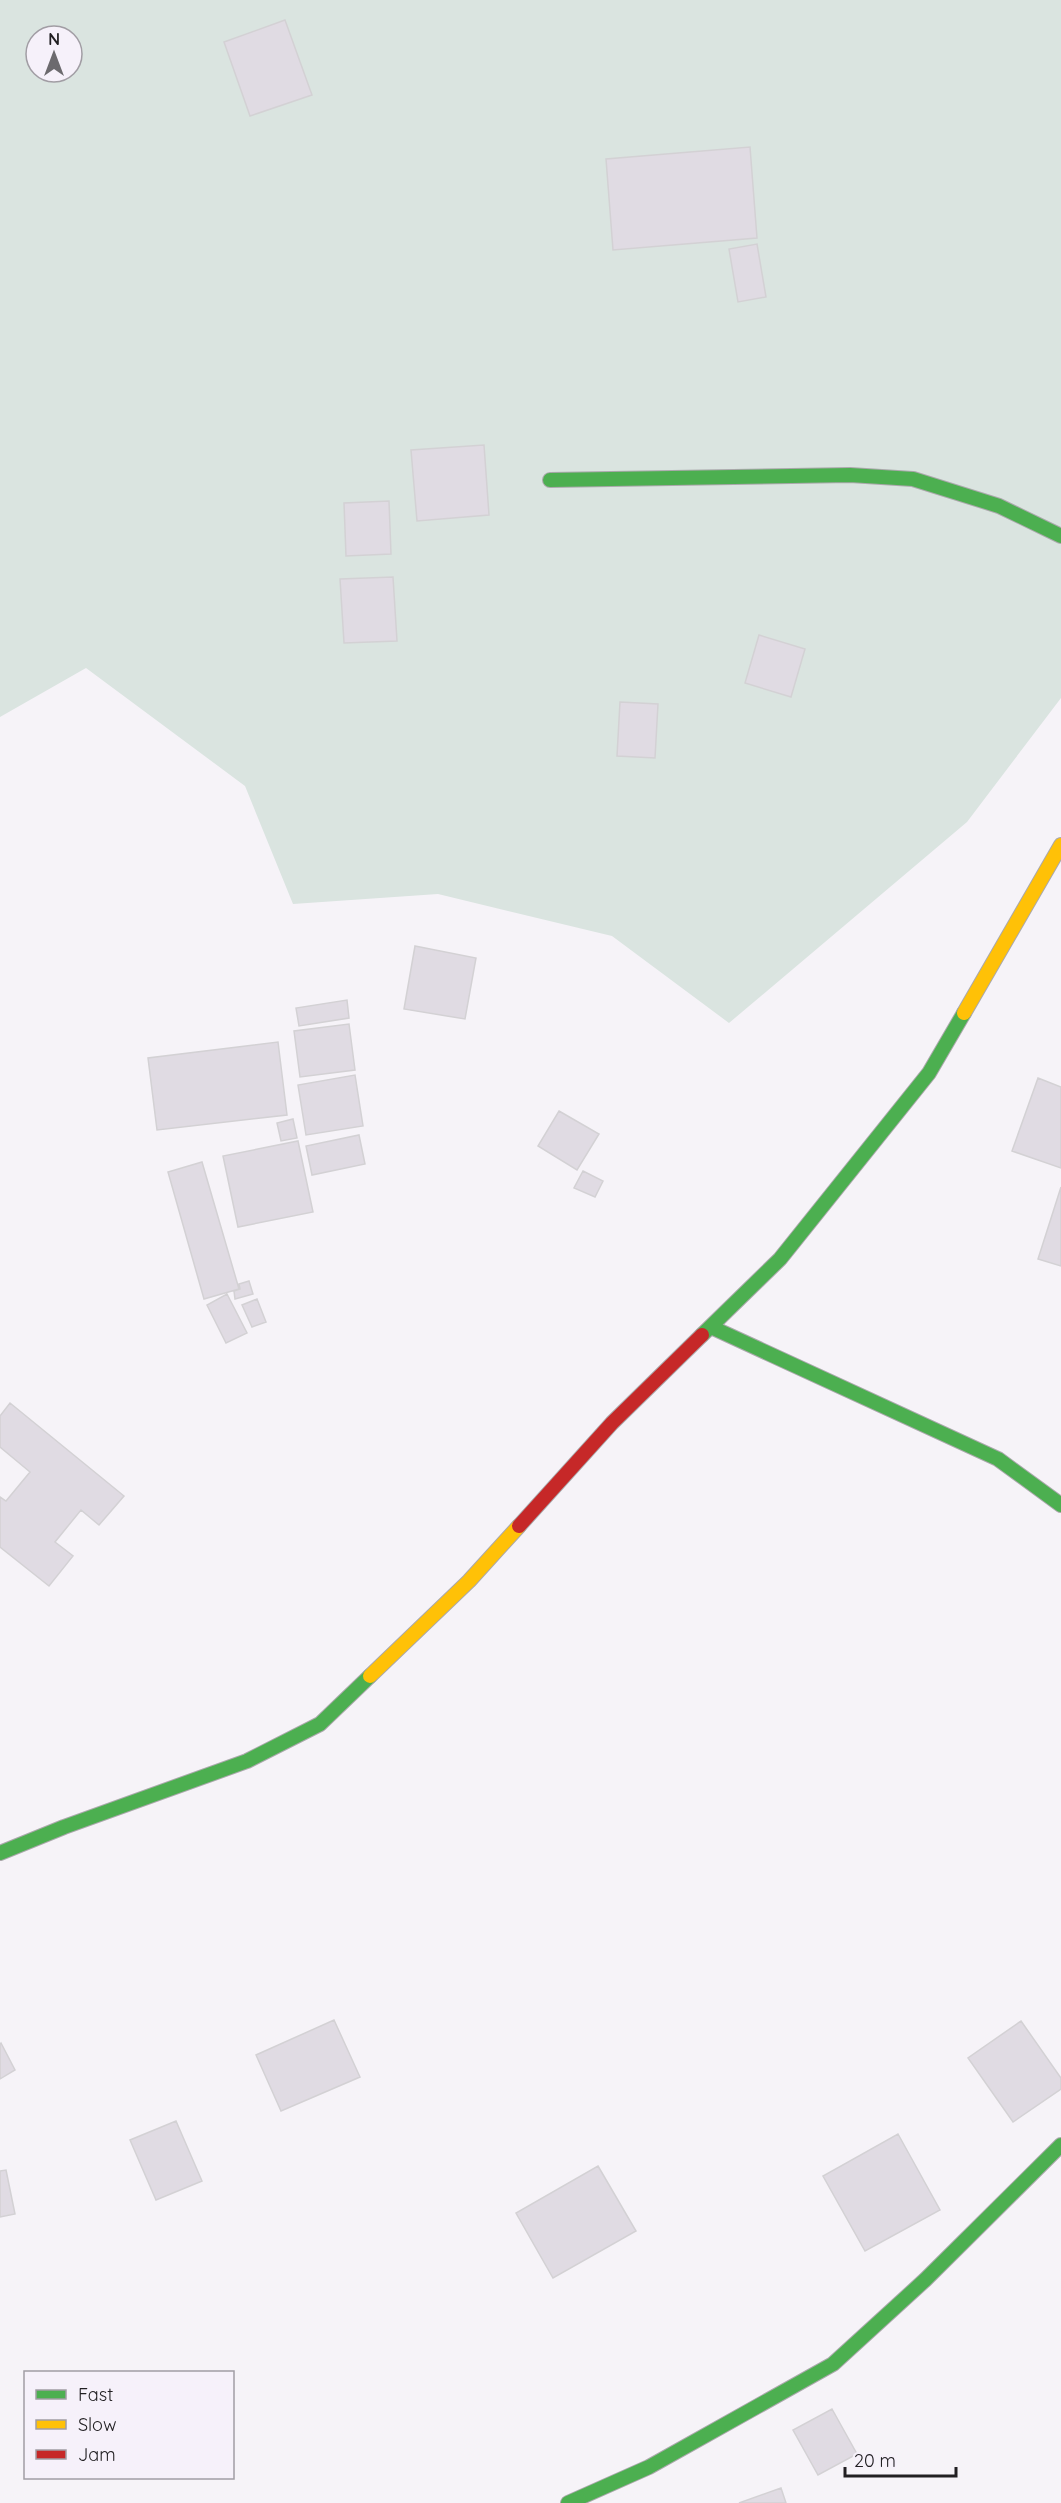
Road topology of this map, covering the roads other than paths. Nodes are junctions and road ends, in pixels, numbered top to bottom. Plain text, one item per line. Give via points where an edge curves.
1 (550, 480) dead end
2 (1061, 536) edge
3 (1061, 845) edge
4 (711, 1328) junction
5 (1061, 1505) edge
6 (0, 1853) edge
7 (1061, 2145) edge
8 (568, 2503) edge

1 - 2 street via 850,475 913,479 999,506
3 - 4 street via 929,1073 780,1259
4 - 5 street via 998,1459
4 - 6 street via 612,1423 468,1581 320,1724 247,1761
7 - 8 street via 925,2280 833,2364 649,2467

